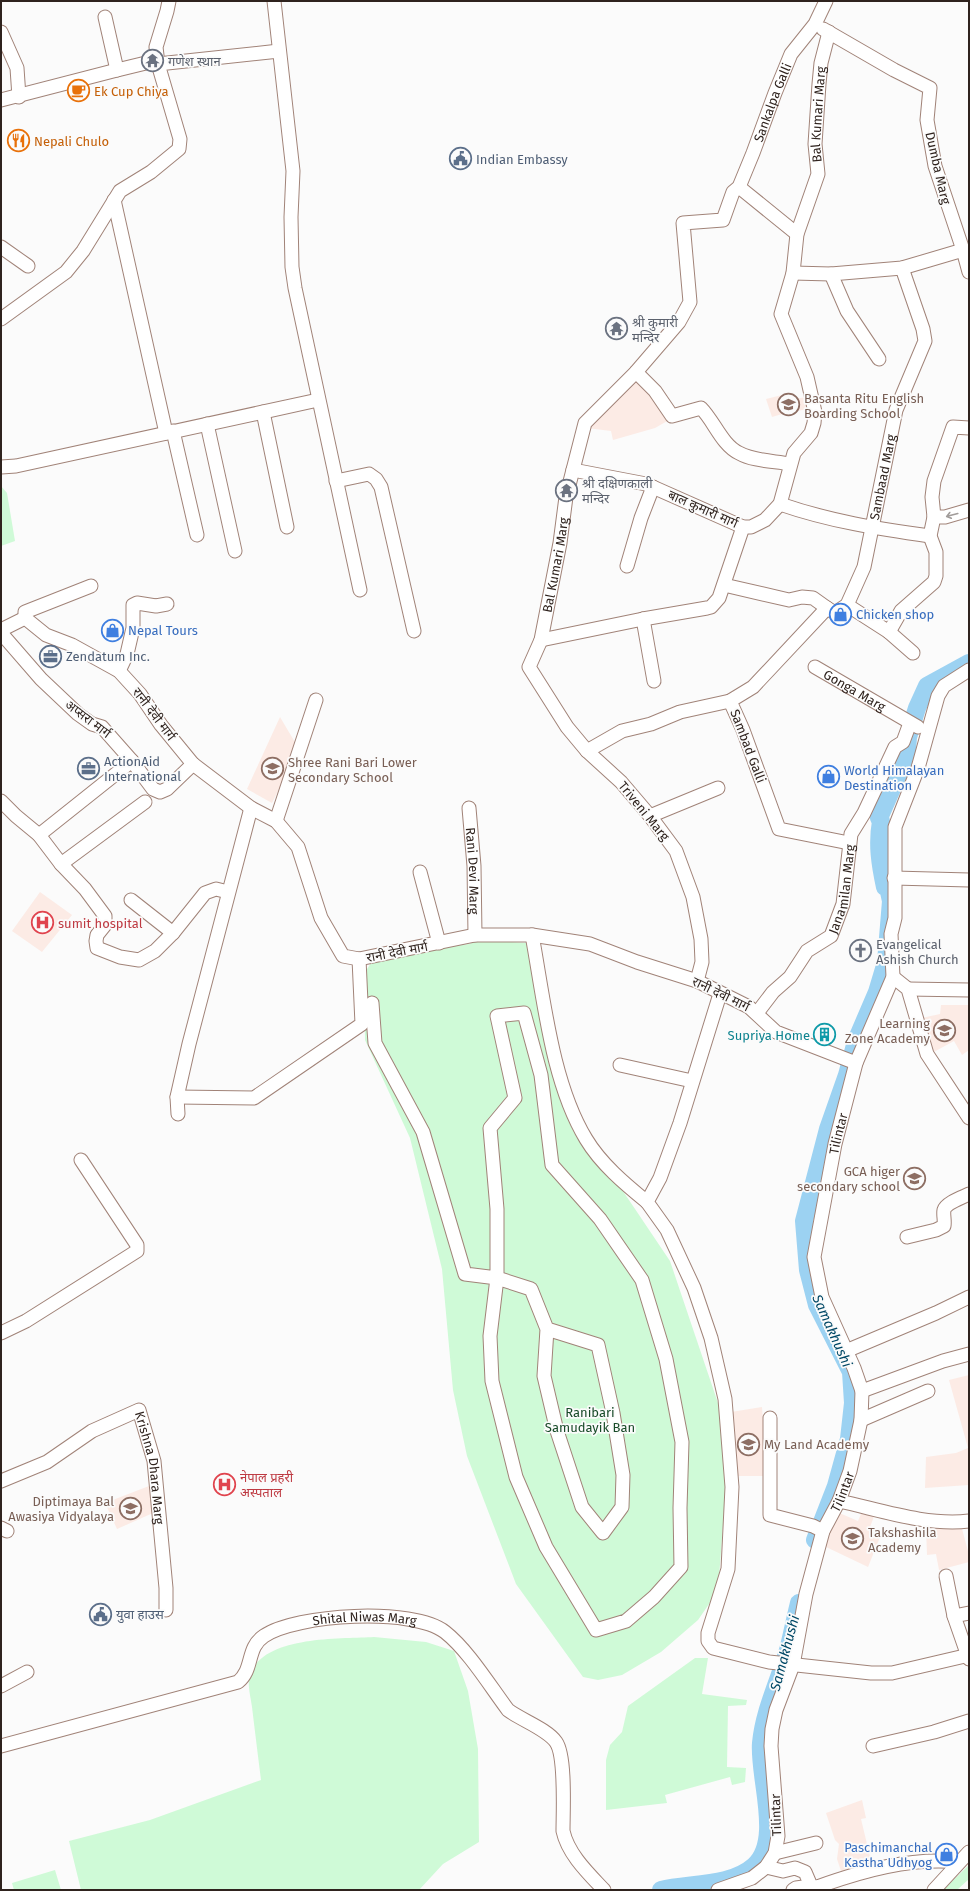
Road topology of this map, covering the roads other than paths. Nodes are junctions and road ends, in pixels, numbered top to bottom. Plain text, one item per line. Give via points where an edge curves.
1 (169, 1) edge
2 (274, 1) edge
3 (826, 1) edge
4 (106, 17) dead end
5 (815, 24) junction
6 (1, 32) edge
7 (830, 32) junction
8 (279, 50) junction
9 (158, 64) junction
10 (117, 70) junction
11 (19, 97) junction
12 (1, 100) edge
13 (739, 187) junction
14 (114, 200) junction
15 (797, 234) junction
16 (1, 247) edge
17 (963, 250) junction
18 (28, 266) dead end
19 (902, 268) junction
20 (969, 272) edge
21 (793, 273) junction
22 (831, 274) junction
23 (1, 319) edge
24 (879, 359) dead end
25 (636, 372) junction
26 (318, 400) junction
27 (263, 412) junction
28 (207, 424) junction
29 (969, 428) edge
30 (170, 432) junction
31 (790, 464) junction
32 (1, 467) edge
33 (573, 470) junction
34 (336, 481) junction
35 (654, 487) junction
36 (780, 504) junction
37 (969, 510) edge
38 (934, 517) junction
39 (287, 527) dead end
40 (743, 527) junction
41 (872, 528) junction
42 (197, 535) dead end
43 (930, 536) junction
44 (235, 551) dead end
45 (627, 566) dead end
46 (724, 585) junction
47 (91, 586) dead end
48 (360, 590) dead end
49 (167, 604) dead end
50 (847, 604) junction
51 (827, 608) junction
52 (25, 618) junction
53 (643, 619) junction
54 (414, 631) dead end
55 (1, 632) edge
56 (889, 632) junction
57 (541, 640) junction
58 (913, 652) dead end
59 (529, 667) joint
60 (816, 667) dead end
61 (119, 671) junction
62 (967, 673) edge
63 (654, 681) dead end
64 (316, 700) dead end
65 (730, 701) junction
66 (918, 727) junction
67 (587, 751) junction
68 (132, 761) junction
69 (193, 764) junction
70 (718, 788) dead end
71 (1, 801) edge
72 (145, 802) dead end
73 (251, 808) junction
74 (469, 808) dead end
75 (650, 816) junction
76 (276, 821) junction
77 (39, 835) junction
78 (849, 844) junction
79 (61, 864) junction
80 (420, 872) dead end
81 (894, 878) junction
82 (969, 880) edge
83 (228, 892) junction
84 (131, 900) dead end
85 (173, 933) junction
86 (475, 935) junction
87 (532, 935) junction
88 (439, 943) junction
89 (359, 960) junction
90 (893, 977) junction
91 (697, 981) junction
92 (908, 989) junction
93 (969, 990) edge
94 (720, 994) junction
95 (372, 1003) dead end
96 (757, 1013) junction
97 (856, 1063) junction
98 (620, 1065) dead end
99 (692, 1081) junction
100 (177, 1097) junction
101 (178, 1114) dead end
102 (969, 1118) edge
103 (81, 1160) dead end
104 (969, 1194) edge
105 (647, 1202) junction
106 (907, 1237) dead end
107 (497, 1278) junction
108 (969, 1297) edge
109 (547, 1328) junction
110 (1, 1333) edge
111 (846, 1351) junction
112 (969, 1354) edge
113 (862, 1391) junction
114 (928, 1391) dead end
115 (770, 1418) dead end
116 (861, 1420) junction
117 (1, 1481) edge
118 (839, 1501) junction
119 (969, 1521) edge
120 (823, 1531) junction
121 (946, 1576) dead end
122 (166, 1610) dead end
123 (969, 1613) edge
124 (954, 1616) junction
125 (968, 1656) edge
126 (793, 1665) junction
127 (27, 1672) dead end
128 (1, 1686) edge
129 (969, 1721) edge
130 (1, 1746) edge
131 (873, 1746) dead end
132 (816, 1843) dead end
133 (969, 1852) edge
134 (775, 1853) junction
135 (959, 1862) junction
136 (766, 1867) junction
137 (811, 1886) junction
138 (604, 1890) edge
139 (718, 1890) edge
140 (793, 1890) edge
141 (934, 1890) edge

1 - 9 street via 156,47
2 - 8 street
3 - 5 street
4 - 10 street
5 - 7 street
5 - 13 street, Sankalpa Galli via 791,54
6 - 11 street via 17,68
7 - 15 street, Bal Kumari Marg via 821,63 819,84 815,144 818,174
7 - 17 street, Dumba Marg via 930,88 927,120 935,166
8 - 9 street
8 - 26 street via 293,170 292,267
9 - 10 street via 150,62
9 - 14 street via 181,144 176,153 120,191
10 - 11 street
11 - 12 street
13 - 15 street
13 - 25 street, Bal Kumari Marg via 733,192 723,220 683,223 690,302 679,322
14 - 23 street via 84,251 66,272
14 - 30 street
15 - 21 street, Bal Kumari Marg
16 - 18 street
17 - 19 street
17 - 20 street
19 - 22 street
19 - 41 street, Sambaad Marg via 925,341 896,410
21 - 22 street
21 - 31 street, Bal Kumari Marg via 781,314 807,376 815,412 811,433 794,453
22 - 24 street via 847,311
25 - 31 street via 672,416 701,408 738,453
25 - 33 street, Bal Kumari Marg via 585,423
26 - 27 street
26 - 34 street
27 - 28 street
27 - 39 street
28 - 30 street
28 - 44 street
29 - 38 street via 953,427 934,480
30 - 32 street via 16,466
30 - 42 street
31 - 36 street, Bal Kumari Marg
33 - 35 street, बाल कुमारी मार्ग
33 - 57 street, Bal Kumari Marg
34 - 48 street
34 - 54 street via 369,474 376,478 381,487
35 - 40 street, बाल कुमारी मार्ग
35 - 45 street via 641,518
36 - 40 street, बाल कुमारी मार्ग via 765,520
36 - 41 street via 807,514
37 -> 38 street via 945,517
38 - 43 street
40 - 46 street
41 - 43 street, Sambaad Marg
41 - 50 street, Sambaad Marg via 864,567
43 - 56 street via 938,567 934,582 901,611
46 - 51 street via 789,600 813,598
46 - 53 street via 719,598 711,607
47 - 52 street via 25,612
49 - 61 street via 133,605 133,628 127,654
50 - 51 street via 835,613
50 - 56 street
51 - 65 street, Sambad Galli via 753,687
52 - 55 street
52 - 61 street, रानी देवी मार्ग via 46,635
53 - 57 street
53 - 63 street
55 - 68 street, अप्सरा मार्ग via 41,679 78,714 92,724 102,727
56 - 58 street
57 - 59 street, Bal Kumari Marg
59 - 67 street, Triveni Marg via 567,727
60 - 66 street, Gonga Marg
61 - 69 street, रानी देवी मार्ग via 140,694
62 - 66 street via 944,686
64 - 76 street
65 - 67 street via 680,712 651,724 622,731
65 - 78 street, Sambad Galli via 780,829
66 - 78 street, Janamilan Marg via 894,747 851,834
66 - 81 street via 918,768 895,828
67 - 75 street, Triveni Marg via 621,782
68 - 69 street, अप्सरा मार्ग via 153,789 160,792 167,789
68 - 77 street
69 - 73 street, रानी देवी मार्ग
70 - 75 street
71 - 77 street
72 - 79 street
73 - 76 street, रानी देवी मार्ग
73 - 83 street
74 - 86 street, Rani Devi Marg via 474,866
75 - 91 street, Triveni Marg via 676,851 693,897 701,939 702,962
76 - 89 street, रानी देवी मार्ग via 298,847 321,918 344,956
77 - 79 street
78 - 96 street, Janamilan Marg via 843,904 831,936 807,951 790,977 773,992
79 - 85 street via 85,888 105,916 105,925 97,935 97,948 114,955 139,960 155,951
80 - 88 street
81 - 82 street
81 - 90 street via 896,906 892,934
83 - 85 street via 216,889 205,893
83 - 100 street
84 - 85 street
86 - 87 street, रानी देवी मार्ग
86 - 88 street, रानी देवी मार्ग
87 - 91 street, रानी देवी मार्ग via 590,944 644,965
87 - 105 street via 555,1061 568,1105 586,1140 614,1174
88 - 89 street, रानी देवी मार्ग
89 - 100 street via 362,1024 254,1098
90 - 92 street
90 - 97 street, Tilintar
91 - 94 street, रानी देवी मार्ग
92 - 93 street
92 - 102 street via 927,1054
94 - 96 street, रानी देवी मार्ग
94 - 99 street
95 - 107 street via 375,1043 423,1132 465,1274
96 - 97 street, रानी देवी मार्ग via 776,1032
97 - 111 street, Tilintar via 835,1144 814,1257 822,1297
98 - 99 street
99 - 105 street via 660,1178
100 - 101 street
103 - 110 street via 137,1245 137,1251 26,1321
104 - 106 street via 946,1206 944,1226
105 - 126 street via 667,1230 694,1288 712,1338 725,1399 732,1487 728,1568 708,1633 708,1641 713,1648 769,1662
107 - 107 street via 497,1209 490,1128 515,1098 498,1016 524,1013 541,1075 552,1165 600,1219 642,1280 666,1359 682,1442 681,1567 654,1597 626,1621 596,1630 546,1547 516,1477 492,1381 490,1336
107 - 109 street via 531,1289
108 - 111 street
109 - 109 street via 598,1345 623,1475 622,1507 603,1533 582,1507 557,1431 544,1376
111 - 113 street, Tilintar
112 - 113 street
113 - 116 street, Tilintar
114 - 116 street
115 - 120 street via 770,1515
116 - 118 street, Tilintar via 850,1471
117 - 122 street, Krishna Dhara Marg via 47,1462 92,1431 140,1410 154,1461
118 - 119 street via 911,1517 954,1523
118 - 120 street, Tilintar
120 - 126 street, Tilintar via 806,1594
121 - 124 street
123 - 124 street
124 - 125 street
125 - 126 street via 892,1673
126 - 134 street, Tilintar via 776,1710 772,1729 778,1836
127 - 128 street
129 - 131 street
130 - 138 street, Shital Niwas Marg via 238,1682 249,1670 252,1650 256,1643 263,1636 281,1627 333,1618 368,1616 420,1621 445,1632 465,1653 508,1710 556,1742 561,1759 565,1841
132 - 134 street
133 - 135 street
134 - 136 street, Tilintar
135 - 137 street via 912,1862 881,1868 817,1887
135 - 141 street
136 - 137 street via 783,1871 796,1868 805,1872
136 - 139 street, Tilintar via 752,1878
137 - 140 street

